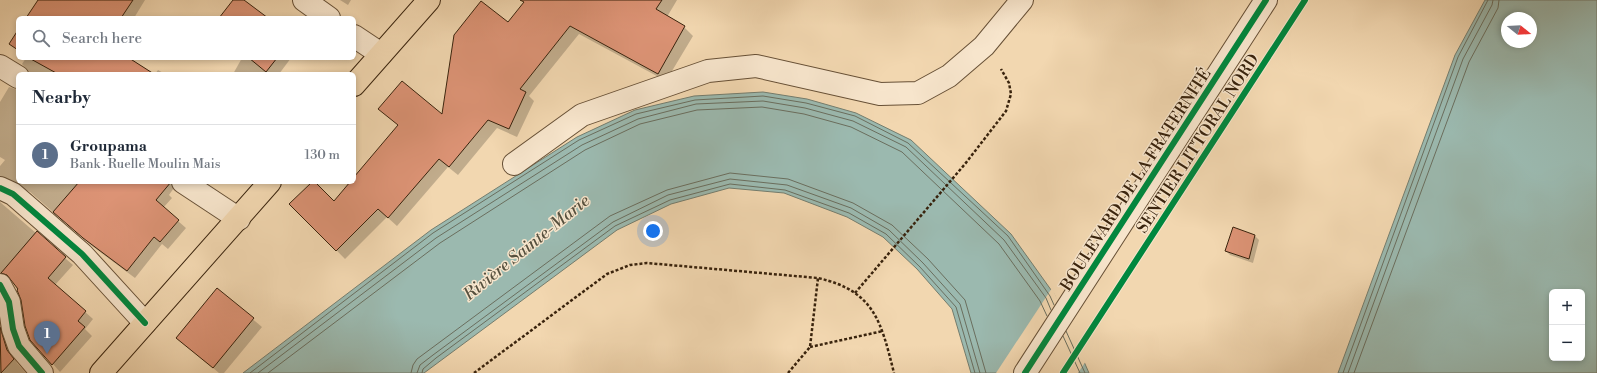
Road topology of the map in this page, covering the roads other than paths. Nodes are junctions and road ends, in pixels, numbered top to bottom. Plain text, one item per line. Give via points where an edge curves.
1 (304, 0) edge
2 (429, 0) edge
3 (1022, 0) edge
4 (1266, 0) edge
5 (326, 16) edge
6 (356, 37) edge
7 (381, 54) junction
8 (0, 66) edge
9 (16, 76) edge
10 (356, 83) edge
11 (514, 164) dead end
12 (186, 184) edge
13 (268, 184) edge
14 (0, 188) edge
15 (239, 218) junction
16 (0, 285) edge
17 (145, 323) junction
18 (42, 373) edge
19 (101, 373) edge
20 (1025, 373) edge

1 - 5 street
2 - 7 main road
3 - 11 street via 984,46 949,76 918,93 880,94 756,66 708,71 582,115
4 - 20 street, BOULEVARD DE LA FRATERNITÉ
6 - 7 street
7 - 10 main road
8 - 9 street
12 - 15 street
13 - 15 main road
14 - 17 street via 12,194 82,254
15 - 17 main road
16 - 18 street via 9,302 13,329 19,346
17 - 19 main road

